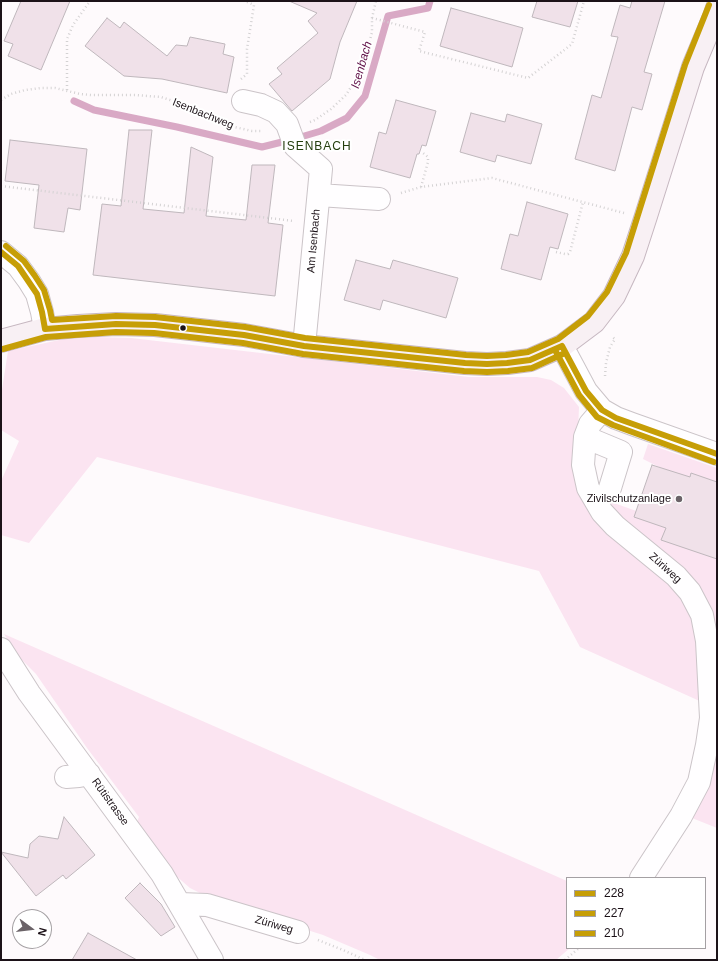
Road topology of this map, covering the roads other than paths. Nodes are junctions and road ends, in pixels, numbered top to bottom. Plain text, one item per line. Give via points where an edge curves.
1 (717, 8) edge
2 (241, 91) road end
3 (319, 195) junction
4 (379, 199) road end
5 (1, 252) edge
6 (45, 329) junction
7 (1, 341) edge
8 (304, 346) junction
9 (562, 346) junction
10 (602, 410) junction
11 (585, 438) junction
12 (717, 454) edge
13 (610, 488) dead end
14 (1, 649) edge
15 (89, 774) junction
16 (66, 777) dead end
17 (642, 877) edge
18 (180, 904) junction
19 (298, 932) road end
20 (212, 960) edge

1 - 9 main road via 693,67 633,256 614,296 594,322
2 - 3 street, Am Isenbach via 276,112 287,124 292,138 321,169
3 - 4 street
3 - 8 street, Am Isenbach
5 - 6 street via 18,266 37,294
6 - 7 main road
6 - 8 main road via 116,324 155,325 244,335
8 - 9 main road via 487,364 530,360
9 - 10 street via 586,391
10 - 11 street, Züriweg via 590,424
10 - 12 street via 616,418
11 - 13 street via 620,452
11 - 17 street, Züriweg via 583,465 588,488 602,512 615,526 676,576 690,592 702,616 707,641 711,718 698,782 681,816
14 - 15 street, Rütistrasse via 29,693
15 - 16 street
15 - 18 street, Rütistrasse via 162,874
18 - 19 street, Züriweg via 207,905
18 - 20 street, Rütistrasse

